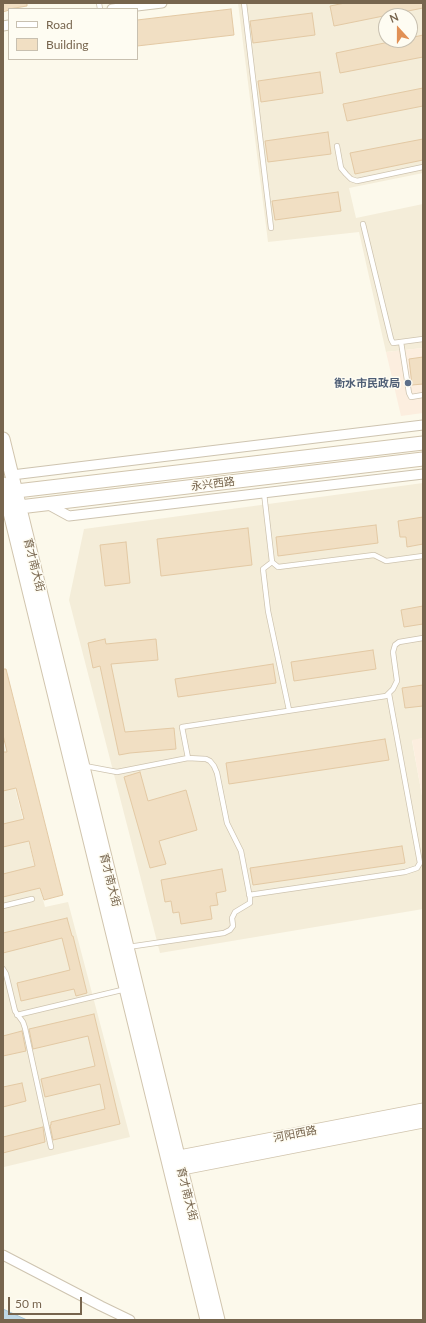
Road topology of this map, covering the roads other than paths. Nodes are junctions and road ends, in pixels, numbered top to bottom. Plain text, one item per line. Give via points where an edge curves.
1 (162, 3) edge
2 (244, 3) edge
3 (120, 8) edge
4 (337, 146) dead end
5 (423, 167) edge
6 (363, 224) dead end
7 (271, 228) dead end
8 (423, 339) edge
9 (401, 342) junction
10 (423, 395) edge
11 (423, 425) edge
12 (3, 439) edge
13 (423, 444) edge
14 (423, 459) edge
15 (423, 474) edge
16 (8, 487) edge
17 (264, 493) junction
18 (45, 504) junction
19 (10, 508) edge
20 (423, 556) edge
21 (272, 562) junction
22 (423, 638) edge
23 (389, 694) junction
24 (289, 710) junction
25 (188, 758) junction
26 (83, 766) junction
27 (250, 895) junction
28 (32, 899) dead end
29 (3, 906) edge
30 (127, 947) junction
31 (3, 968) edge
32 (126, 989) junction
33 (17, 1014) junction
34 (423, 1110) edge
35 (423, 1121) edge
36 (51, 1147) dead end
37 (174, 1164) junction
38 (3, 1255) edge
39 (130, 1320) edge
40 (207, 1320) edge
41 (218, 1320) edge

1 - 3 street
2 - 7 lane
4 - 5 lane via 342,168 351,179 357,181
6 - 9 lane via 391,339 393,343
8 - 9 lane
9 - 10 lane via 409,393 411,397
11 - 16 street
12 - 16 main road, 育才南大街
13 - 16 main road, 永兴西路
14 - 18 main road, 永兴西路
15 - 17 street
16 - 19 main road, 育才南大街
17 - 18 street via 69,516
17 - 21 lane
18 - 19 main road, 永兴西路
19 - 26 main road, 育才南大街
19 - 32 main road, 育才南大街
20 - 21 lane via 386,561 374,555 278,567
21 - 24 lane via 263,569 268,611
22 - 23 lane via 395,645 397,681
23 - 24 lane via 383,697
23 - 27 lane via 420,863 417,868 405,872
24 - 25 lane via 182,727
25 - 26 lane via 117,772
25 - 27 lane via 206,759 214,766 227,823 241,851
26 - 30 main road, 育才南大街
27 - 30 lane via 250,903 236,912 232,918 233,926 224,933
28 - 29 lane
30 - 37 main road, 育才南大街
31 - 33 lane
32 - 33 lane
32 - 37 main road, 育才南大街
33 - 36 lane via 26,1028
34 - 37 main road, 河阳西路
35 - 37 main road, 河阳西路
37 - 40 main road, 育才南大街
37 - 41 main road, 育才南大街
38 - 39 street

